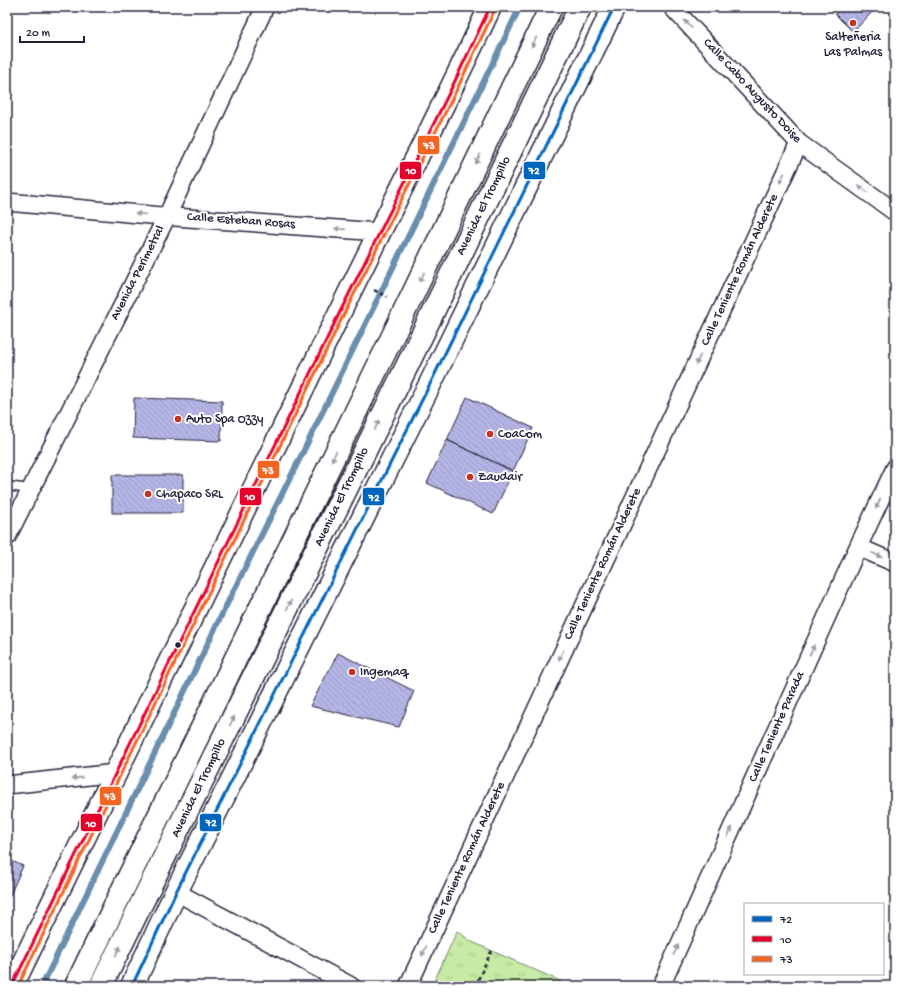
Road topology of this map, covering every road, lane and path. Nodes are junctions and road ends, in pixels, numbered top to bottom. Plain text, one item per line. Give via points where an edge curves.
1 (265, 7) edge
2 (490, 7) edge
3 (551, 7) edge
4 (580, 7) edge
5 (614, 7) edge
6 (672, 7) edge
7 (799, 143) junction
8 (7, 202) edge
9 (895, 212) edge
10 (167, 216) junction
11 (379, 232) junction
12 (369, 288) dead end
13 (389, 298) dead end
14 (407, 366) junction
15 (432, 380) junction
16 (895, 468) edge
17 (7, 486) edge
18 (30, 489) junction
19 (7, 537) edge
20 (858, 547) junction
21 (895, 563) edge
22 (116, 773) junction
23 (7, 785) edge
24 (176, 892) junction
25 (492, 950) dead end
26 (560, 981) dead end
27 (12, 986) edge
28 (76, 986) edge
29 (101, 986) edge
30 (132, 986) edge
31 (351, 986) edge
32 (408, 986) edge
33 (475, 986) edge
34 (558, 986) edge
35 (660, 986) edge

1 - 10 street, Avenida Perimetral
2 - 11 main road
3 -> 28 main road, Avenida El Trompillo
4 - 14 main road, Avenida El Trompillo
5 - 15 main road, Avenida El Trompillo
7 -> 6 street, Calle Cabo Augusto Doise
9 -> 7 street, Calle Cabo Augusto Doise
7 -> 32 street, Calle Teniente Román Alderete
10 -> 8 street, Calle Esteban Rosas
11 -> 10 street, Calle Esteban Rosas
10 - 18 street, Avenida Perimetral
11 - 22 main road
12 - 13 path
14 - 15 main road
29 -> 14 main road, Avenida El Trompillo
15 - 24 main road, Avenida El Trompillo
16 -> 20 street, Calle Teniente Parada
17 - 18 lane
18 - 19 street, Avenida Perimetral
20 -> 21 street
35 -> 20 street, Calle Teniente Parada
22 -> 23 street
22 - 27 main road
24 - 30 main road, Avenida El Trompillo
24 - 31 street
25 - 33 path
26 - 34 path

